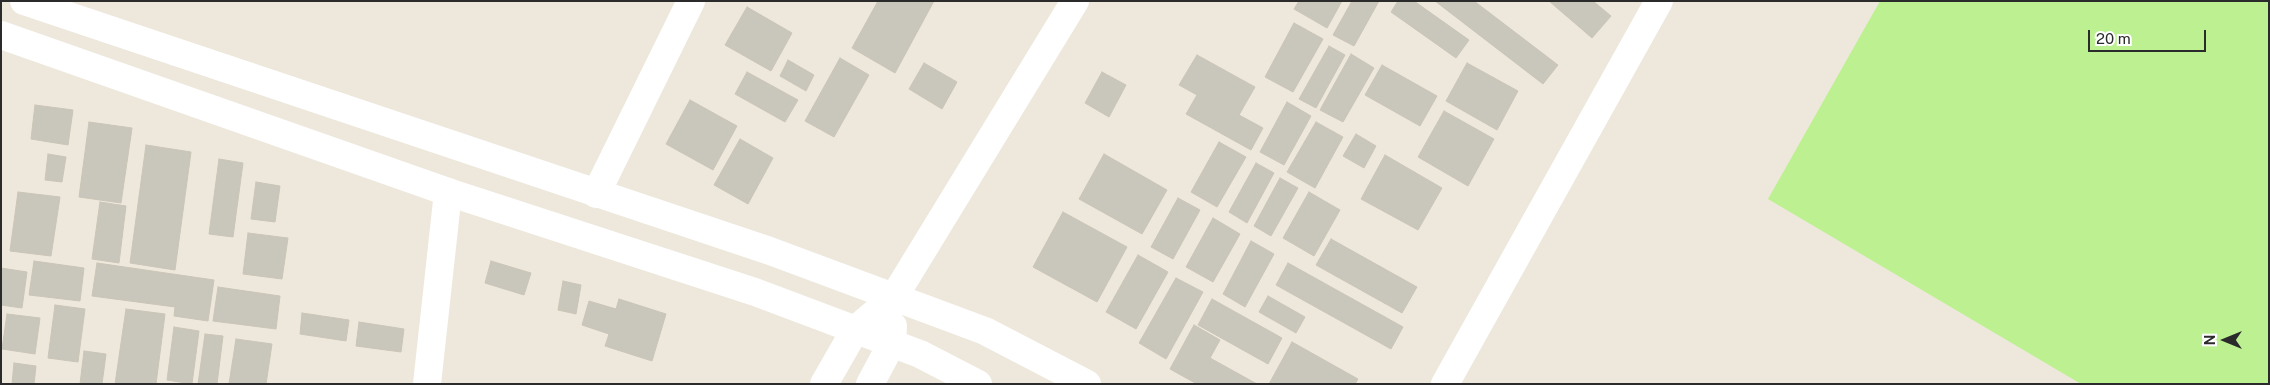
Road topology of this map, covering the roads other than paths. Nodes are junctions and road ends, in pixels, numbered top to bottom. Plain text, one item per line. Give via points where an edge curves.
1 (24, 1) edge
2 (691, 1) edge
3 (1075, 1) edge
4 (1659, 1) edge
5 (1, 35) edge
6 (448, 192) junction
7 (596, 194) junction
8 (894, 297) junction
9 (855, 330) junction
10 (892, 343) junction
11 (427, 384) edge
12 (824, 384) edge
13 (870, 384) edge
14 (978, 384) edge
15 (1087, 384) edge
16 (1445, 384) edge

1 - 7 street
2 - 7 street
3 - 8 street
4 - 16 street
5 - 6 street
6 - 9 street via 755,292
6 - 11 street
7 - 8 street via 770,251
8 - 9 street
8 - 10 street
8 - 15 street via 984,331
9 - 10 street
9 - 12 street
10 - 13 street
10 - 14 street

